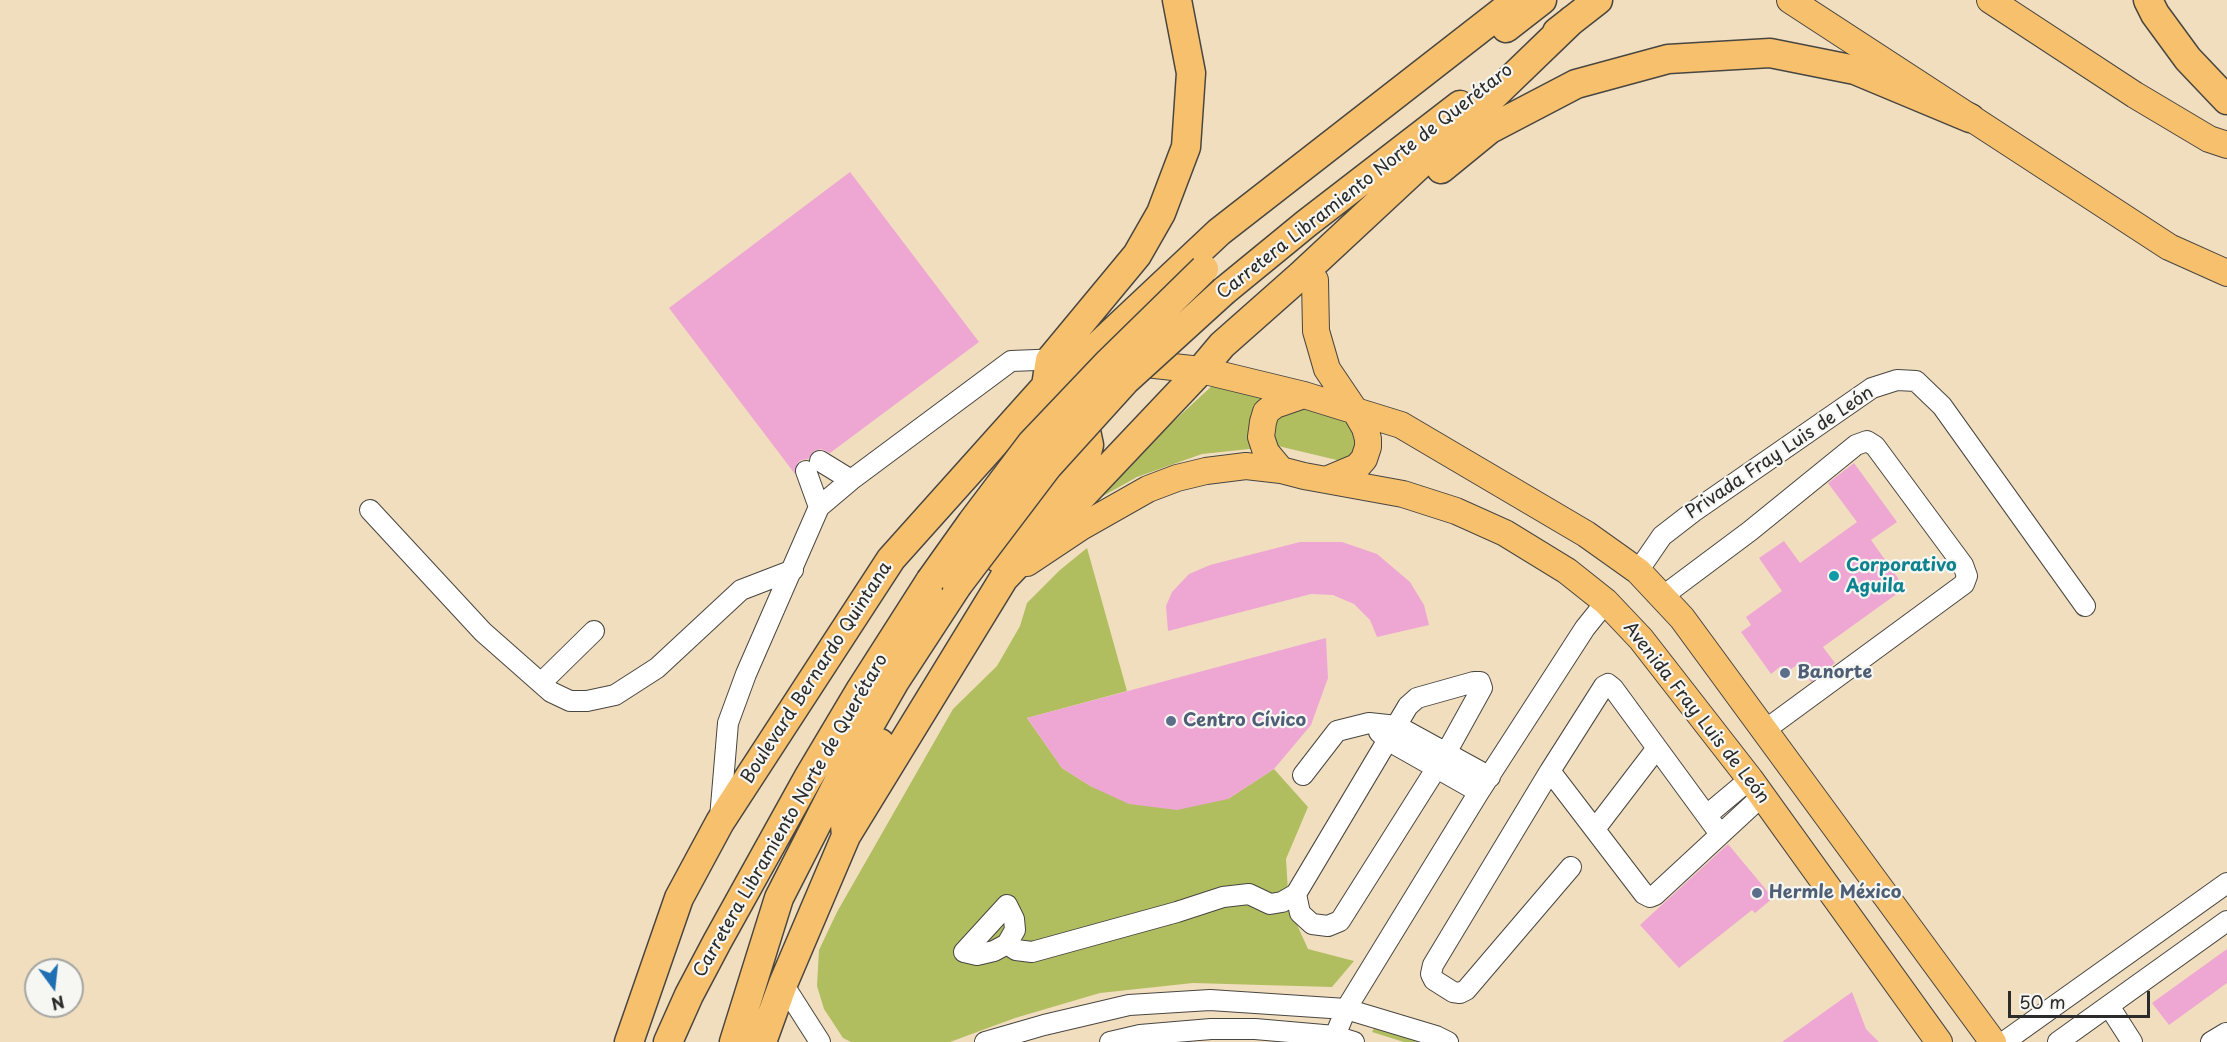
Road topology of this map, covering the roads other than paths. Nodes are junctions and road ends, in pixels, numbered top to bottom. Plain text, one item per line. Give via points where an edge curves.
1 (1177, 0) edge
2 (1517, 0) edge
3 (1542, 0) edge
4 (1598, 0) edge
5 (1791, 0) edge
6 (1990, 0) edge
7 (2148, 0) edge
8 (1572, 20) junction
9 (2227, 100) edge
10 (1970, 118) junction
11 (2227, 145) edge
12 (2227, 273) edge
13 (1315, 280) junction
14 (1085, 358) junction
15 (1201, 370) junction
16 (1048, 373) junction
17 (1304, 395) junction
18 (1354, 410) junction
19 (983, 454) junction
20 (1281, 470) junction
21 (850, 480) junction
22 (1326, 480) junction
23 (819, 507) junction
24 (370, 510) dead end
25 (792, 570) junction
26 (1638, 571) junction
27 (1004, 578) junction
28 (944, 583) junction
29 (1663, 596) junction
30 (1605, 602) junction
31 (2085, 606) dead end
32 (594, 631) dead end
33 (541, 683) junction
34 (1765, 730) junction
35 (1393, 733) junction
36 (1657, 748) junction
37 (1441, 760) junction
38 (1550, 771) junction
39 (1303, 775) dead end
40 (1485, 784) junction
41 (1756, 787) junction
42 (1707, 815) junction
43 (720, 822) junction
44 (1594, 829) junction
45 (1720, 834) junction
46 (846, 836) junction
47 (1571, 867) dead end
48 (2227, 883) edge
49 (1296, 894) junction
50 (1900, 918) junction
51 (2227, 921) edge
52 (1867, 941) junction
53 (1007, 944) dead end
54 (783, 984) junction
55 (2109, 1006) junction
56 (1346, 1009) junction
57 (1210, 1035) edge
58 (1254, 1036) edge
59 (1335, 1036) junction
60 (628, 1042) edge
61 (668, 1042) edge
62 (734, 1042) edge
63 (762, 1042) edge
64 (820, 1042) edge
65 (985, 1042) edge
66 (1110, 1042) edge
67 (1354, 1042) edge
68 (1448, 1042) edge
69 (1939, 1042) edge
70 (1993, 1042) edge
71 (2004, 1042) edge
72 (2058, 1042) edge
73 (2132, 1042) edge

1 - 16 highway via 1191,73 1186,147 1161,213 1137,255
2 - 14 highway, Boulevard Bernardo Quintana via 1218,232
3 - 28 highway, Carretera Libramiento Norte de Querétaro, bridge via 1226,247 1031,444 972,522
4 - 8 highway, Carretera Libramiento Norte de Querétaro
5 - 10 main road
6 - 11 main road via 2135,95
7 - 9 highway via 2188,59
8 - 15 highway via 1222,345
8 - 28 highway, Carretera Libramiento Norte de Querétaro, bridge via 1224,291 1125,381
10 - 12 main road via 2169,247
10 - 13 highway via 1855,70 1770,52 1668,59 1576,84 1490,129
13 - 15 highway via 1244,342
13 - 18 main road via 1316,331 1327,369
14 - 15 main road
14 - 16 highway, Boulevard Bernardo Quintana
15 - 17 main road
15 - 27 highway
16 - 19 highway, Boulevard Bernardo Quintana
16 - 21 street via 1011,361
17 - 18 main road
17 - 20 main road via 1266,412 1261,437 1266,452
18 - 22 main road via 1368,439 1364,459 1357,467
18 - 26 main road via 1401,425 1586,534
19 - 43 highway, Boulevard Bernardo Quintana via 891,560
19 - 46 highway via 1043,421 1065,419 1078,421 1086,431 1089,445 1085,460 989,568 843,802
20 - 22 main road, Avenida Fray Luis de León
20 - 27 main road, Avenida Fray Luis de León via 1222,468 1148,489
21 - 23 street
21 - 23 street via 813,466
22 - 30 main road, Avenida Fray Luis de León via 1402,494 1456,511 1505,533 1567,571
23 - 25 street
24 - 33 street via 483,632
25 - 33 street via 741,590 657,668 615,695 570,701
25 - 43 street via 728,723
26 - 29 main road
26 - 31 street, Privada Fray Luis de León via 1662,536 1693,512 1872,388 1907,380 1916,381 1942,406
27 - 46 highway
28 - 61 highway, Carretera Libramiento Norte de Querétaro via 861,689 717,942
28 - 62 highway, Carretera Libramiento Norte de Querétaro via 779,898
29 - 34 main road
29 - 34 street via 1856,446 1867,441 1875,446 1963,565 1967,576 1964,584
30 - 40 street
30 - 41 main road, Avenida Fray Luis de León via 1641,639
32 - 33 street
34 - 50 main road
35 - 37 street
35 - 37 street via 1417,698 1480,682 1482,688
35 - 39 street via 1369,723 1337,731
35 - 49 street
36 - 38 street via 1608,684
36 - 42 street
36 - 44 street
37 - 40 street
37 - 49 street via 1340,921 1328,926 1312,924 1300,913
38 - 44 street
38 - 47 street via 1433,965 1434,981 1453,992 1466,990
40 - 56 street
41 - 42 street
41 - 45 street
41 - 52 main road, Avenida Fray Luis de León
42 - 45 street
43 - 60 highway, Boulevard Bernardo Quintana via 679,898
44 - 45 street via 1650,897
46 - 54 highway
48 - 71 street
49 - 53 street via 1270,904 1249,894 1223,897 1032,952
50 - 52 main road
50 - 70 main road
51 - 55 street
52 - 69 main road, Avenida Fray Luis de León
54 - 63 highway
54 - 64 street
55 - 72 street
55 - 73 street
56 - 59 street
56 - 65 street via 1210,1000 1129,1005
56 - 68 street
57 - 58 street
57 - 66 street via 1140,1035
58 - 59 street
59 - 67 street

